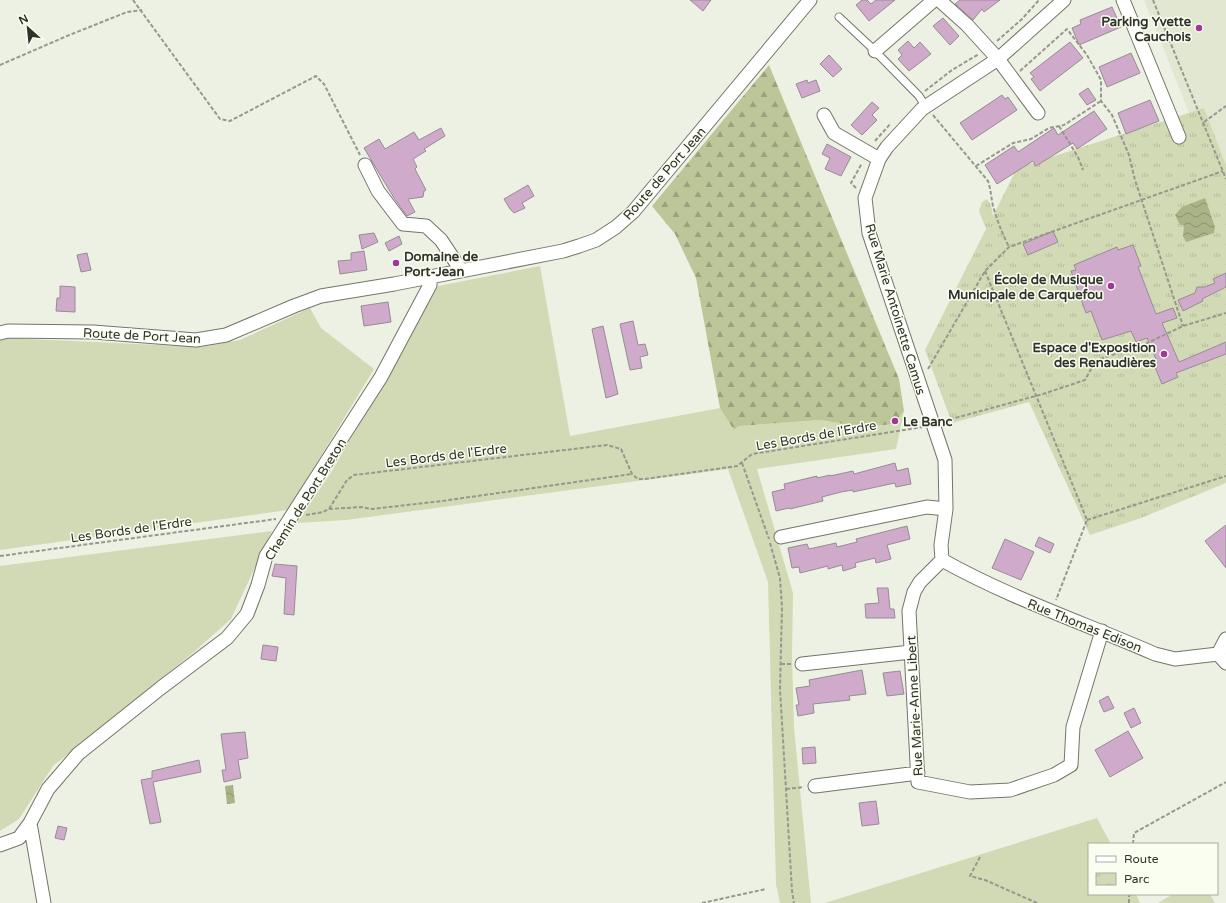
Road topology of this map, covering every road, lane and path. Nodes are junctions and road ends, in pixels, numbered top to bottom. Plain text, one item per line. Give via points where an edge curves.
1 (133, 0) edge
2 (934, 0) edge
3 (939, 0) edge
4 (1064, 0) edge
5 (1123, 0) edge
6 (1153, 0) edge
7 (807, 1) edge
8 (142, 10) junction
9 (839, 17) dead end
10 (875, 51) junction
11 (998, 59) junction
12 (0, 65) edge
13 (1012, 78) junction
14 (1101, 102) junction
15 (1226, 106) edge
16 (926, 107) junction
17 (1038, 113) dead end
18 (824, 115) dead end
19 (1204, 122) junction
20 (1059, 126) junction
21 (1179, 138) dead end
22 (879, 160) junction
23 (365, 165) joint
24 (976, 166) junction
25 (1083, 170) dead end
26 (1223, 171) junction
27 (1226, 178) edge
28 (1142, 199) junction
29 (1009, 247) junction
30 (461, 270) junction
31 (985, 271) junction
32 (430, 276) junction
33 (1226, 313) edge
34 (1183, 326) junction
35 (0, 332) edge
36 (919, 385) junction
37 (1036, 395) junction
38 (933, 424) junction
39 (742, 463) junction
40 (632, 474) junction
41 (1226, 476) edge
42 (946, 508) junction
43 (329, 509) junction
44 (292, 517) junction
45 (1087, 520) junction
46 (781, 537) dead end
47 (0, 556) edge
48 (942, 560) junction
49 (1052, 611) junction
50 (1102, 631) junction
51 (1226, 639) edge
52 (911, 652) junction
53 (1222, 658) edge
54 (802, 664) dead end
55 (918, 773) junction
56 (1226, 782) edge
57 (815, 786) joint
58 (786, 789) junction
59 (30, 824) junction
60 (1133, 843) edge
61 (0, 845) edge
62 (980, 857) dead end
63 (766, 888) dead end
64 (44, 903) edge
65 (702, 903) edge
66 (794, 903) edge
67 (1037, 903) edge

1 - 8 path
2 - 10 street
3 - 11 street via 967,25
4 - 11 street
5 - 21 street
6 - 19 path
7 - 30 street, Route de Port Jean via 634,212 616,227 596,240 563,251
8 - 12 path via 127,12
8 - 23 path via 220,119 230,121 316,76 324,84
9 - 10 lane
10 - 16 lane via 919,96
11 - 13 street
11 - 16 street
13 - 14 path via 1067,29 1088,55 1100,80
13 - 17 street
14 - 20 path
14 - 28 path via 1112,115 1129,155
15 - 19 path
16 - 22 street via 887,147
16 - 24 path
18 - 22 street via 834,133
19 - 26 path
20 - 24 path via 1049,128 1032,139 1013,143
20 - 25 path
22 - 36 street, Rue Marie Antoinette Camus via 865,198 869,234
23 - 30 street via 378,191 403,224 426,226 441,240
24 - 29 path via 988,181 999,228
26 - 27 path
26 - 28 path
28 - 29 path
28 - 34 path
29 - 31 path
30 - 32 street, Route de Port Jean
31 - 36 path
31 - 37 path
32 - 35 street, Route de Port Jean via 322,296 226,335 196,340 93,332
32 - 44 street, Chemin de Port Breton via 430,285 381,377
33 - 34 path, Les Bords de l'Erdre
34 - 37 path, Les Bords de l'Erdre via 1141,346 1096,360 1085,380
36 - 38 street, Rue Marie Antoinette Camus
37 - 38 path, Les Bords de l'Erdre
37 - 45 path
38 - 39 path, Les Bords de l'Erdre via 752,454
38 - 42 street, Rue Marie Antoinette Camus via 945,460
39 - 40 path, Les Bords de l'Erdre via 737,466 645,479 638,479
39 - 58 path via 780,578 780,689
40 - 43 path via 442,501 372,509
40 - 43 path, Les Bords de l'Erdre via 621,449 607,445 354,475 347,480
41 - 45 path
42 - 46 street via 927,507
42 - 48 street, Rue Marie Antoinette Camus via 941,545
43 - 44 path, Les Bords de l'Erdre
44 - 47 path, Les Bords de l'Erdre
44 - 59 street, Chemin de Port Breton via 266,556 247,614 227,638 78,754 48,789
45 - 49 path
48 - 49 street, Rue Thomas Edison via 963,573
48 - 52 street, Rue Marie-Anne Libert via 920,582 914,592 909,611
49 - 50 street, Rue Thomas Edison
50 - 53 street, Rue Thomas Edison via 1155,654 1175,658
50 - 55 street, Rue Marie-Anne Libert via 1073,727 1072,765 1054,775 1010,790 970,792 918,782
51 - 53 street, Rue Thomas Edison
52 - 54 street
52 - 55 street, Rue Marie-Anne Libert
55 - 57 street
56 - 60 path via 1134,833
57 - 58 path
58 - 66 path
59 - 61 street, Chemin de Port Breton via 19,838
59 - 64 street
62 - 67 path via 970,876
63 - 65 path

